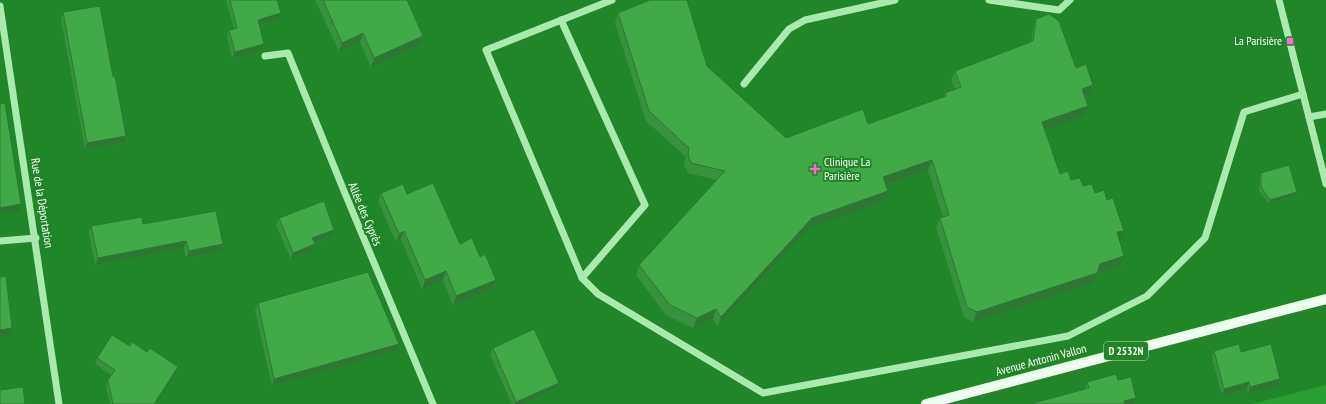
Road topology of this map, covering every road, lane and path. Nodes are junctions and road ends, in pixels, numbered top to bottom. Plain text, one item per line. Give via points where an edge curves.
1 (612, 0) edge
2 (895, 0) edge
3 (989, 0) edge
4 (1070, 0) edge
5 (1279, 0) edge
6 (0, 6) edge
7 (561, 20) junction
8 (265, 56) edge
9 (744, 84) dead end
10 (1303, 94) junction
11 (1326, 114) edge
12 (1309, 117) junction
13 (1326, 184) edge
14 (36, 238) junction
15 (0, 241) edge
16 (582, 278) junction
17 (1326, 299) edge
18 (59, 404) edge
19 (433, 404) edge
20 (926, 404) edge

1 - 7 street
2 - 9 street via 805,20 789,29
3 - 4 street via 1059,10
5 - 10 street
6 - 14 street, Rue de la Déportation
7 - 16 street via 645,205
7 - 16 street via 486,50
8 - 19 street, Allée des Cyprès via 288,53
10 - 12 street
10 - 16 street via 1244,112 1206,238 1147,296 1068,336 763,393 598,294
11 - 12 street
12 - 13 street
14 - 15 street
14 - 18 street, Rue de la Déportation
17 - 20 main road, Avenue Antonin Vallon / D 2532N

